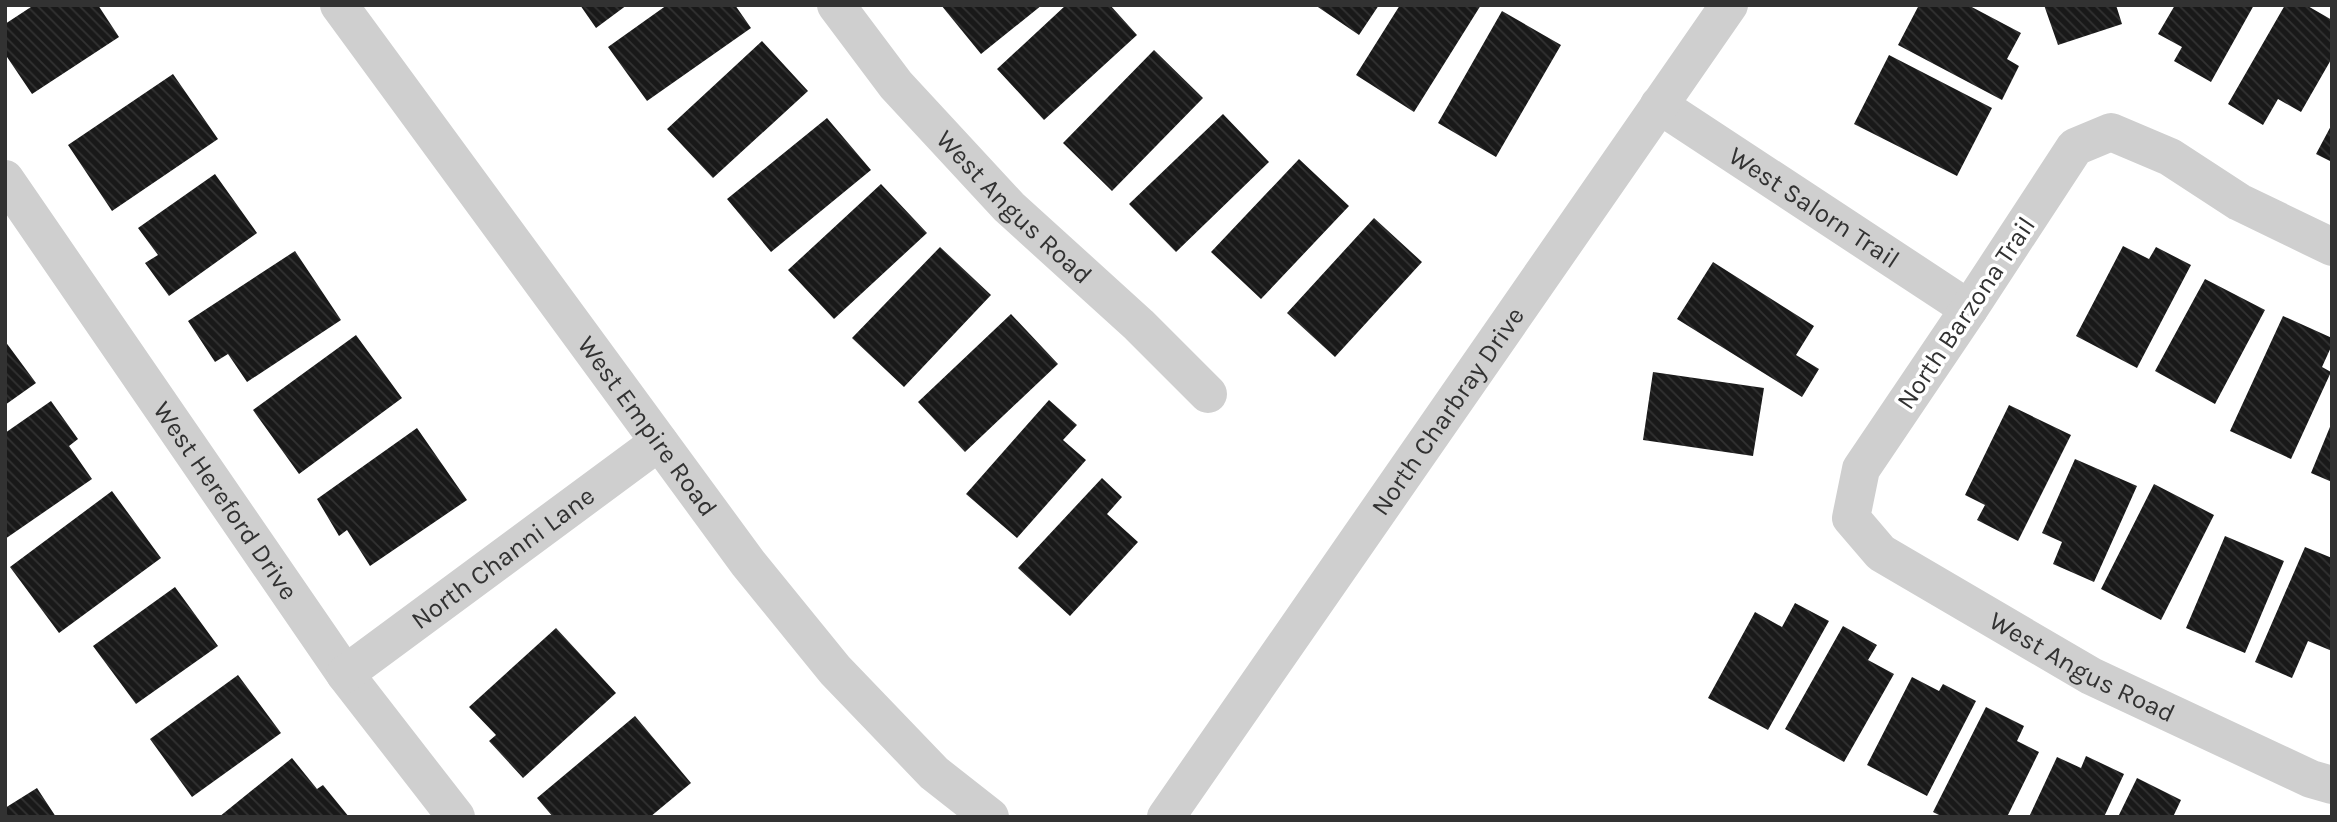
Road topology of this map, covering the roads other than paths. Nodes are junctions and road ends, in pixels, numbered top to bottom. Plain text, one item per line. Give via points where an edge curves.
1 (339, 5) edge
2 (836, 5) edge
3 (1729, 5) edge
4 (1659, 105) junction
5 (5, 179) edge
6 (2332, 247) edge
7 (1969, 309) junction
8 (1208, 394) dead end
9 (659, 442) junction
10 (1851, 518) joint
11 (345, 674) junction
12 (2332, 785) edge
13 (456, 817) edge
14 (990, 817) edge
15 (1166, 817) edge

1 - 9 street, West Empire Road
2 - 8 street, West Angus Road via 897,85 1009,207 1139,324
3 - 4 street, North Charbray Drive
4 - 7 street, West Salorn Trail
4 - 15 street, North Charbray Drive
5 - 11 street, West Hereford Drive
6 - 7 street, North Barzona Trail via 2239,202 2170,157 2112,132 2075,147
7 - 10 street, North Barzona Trail via 1861,469
9 - 11 street, North Channi Lane
9 - 14 street, West Empire Road via 835,670 934,773
10 - 12 street, West Angus Road via 1881,553 2091,676
11 - 13 street, West Hereford Drive

